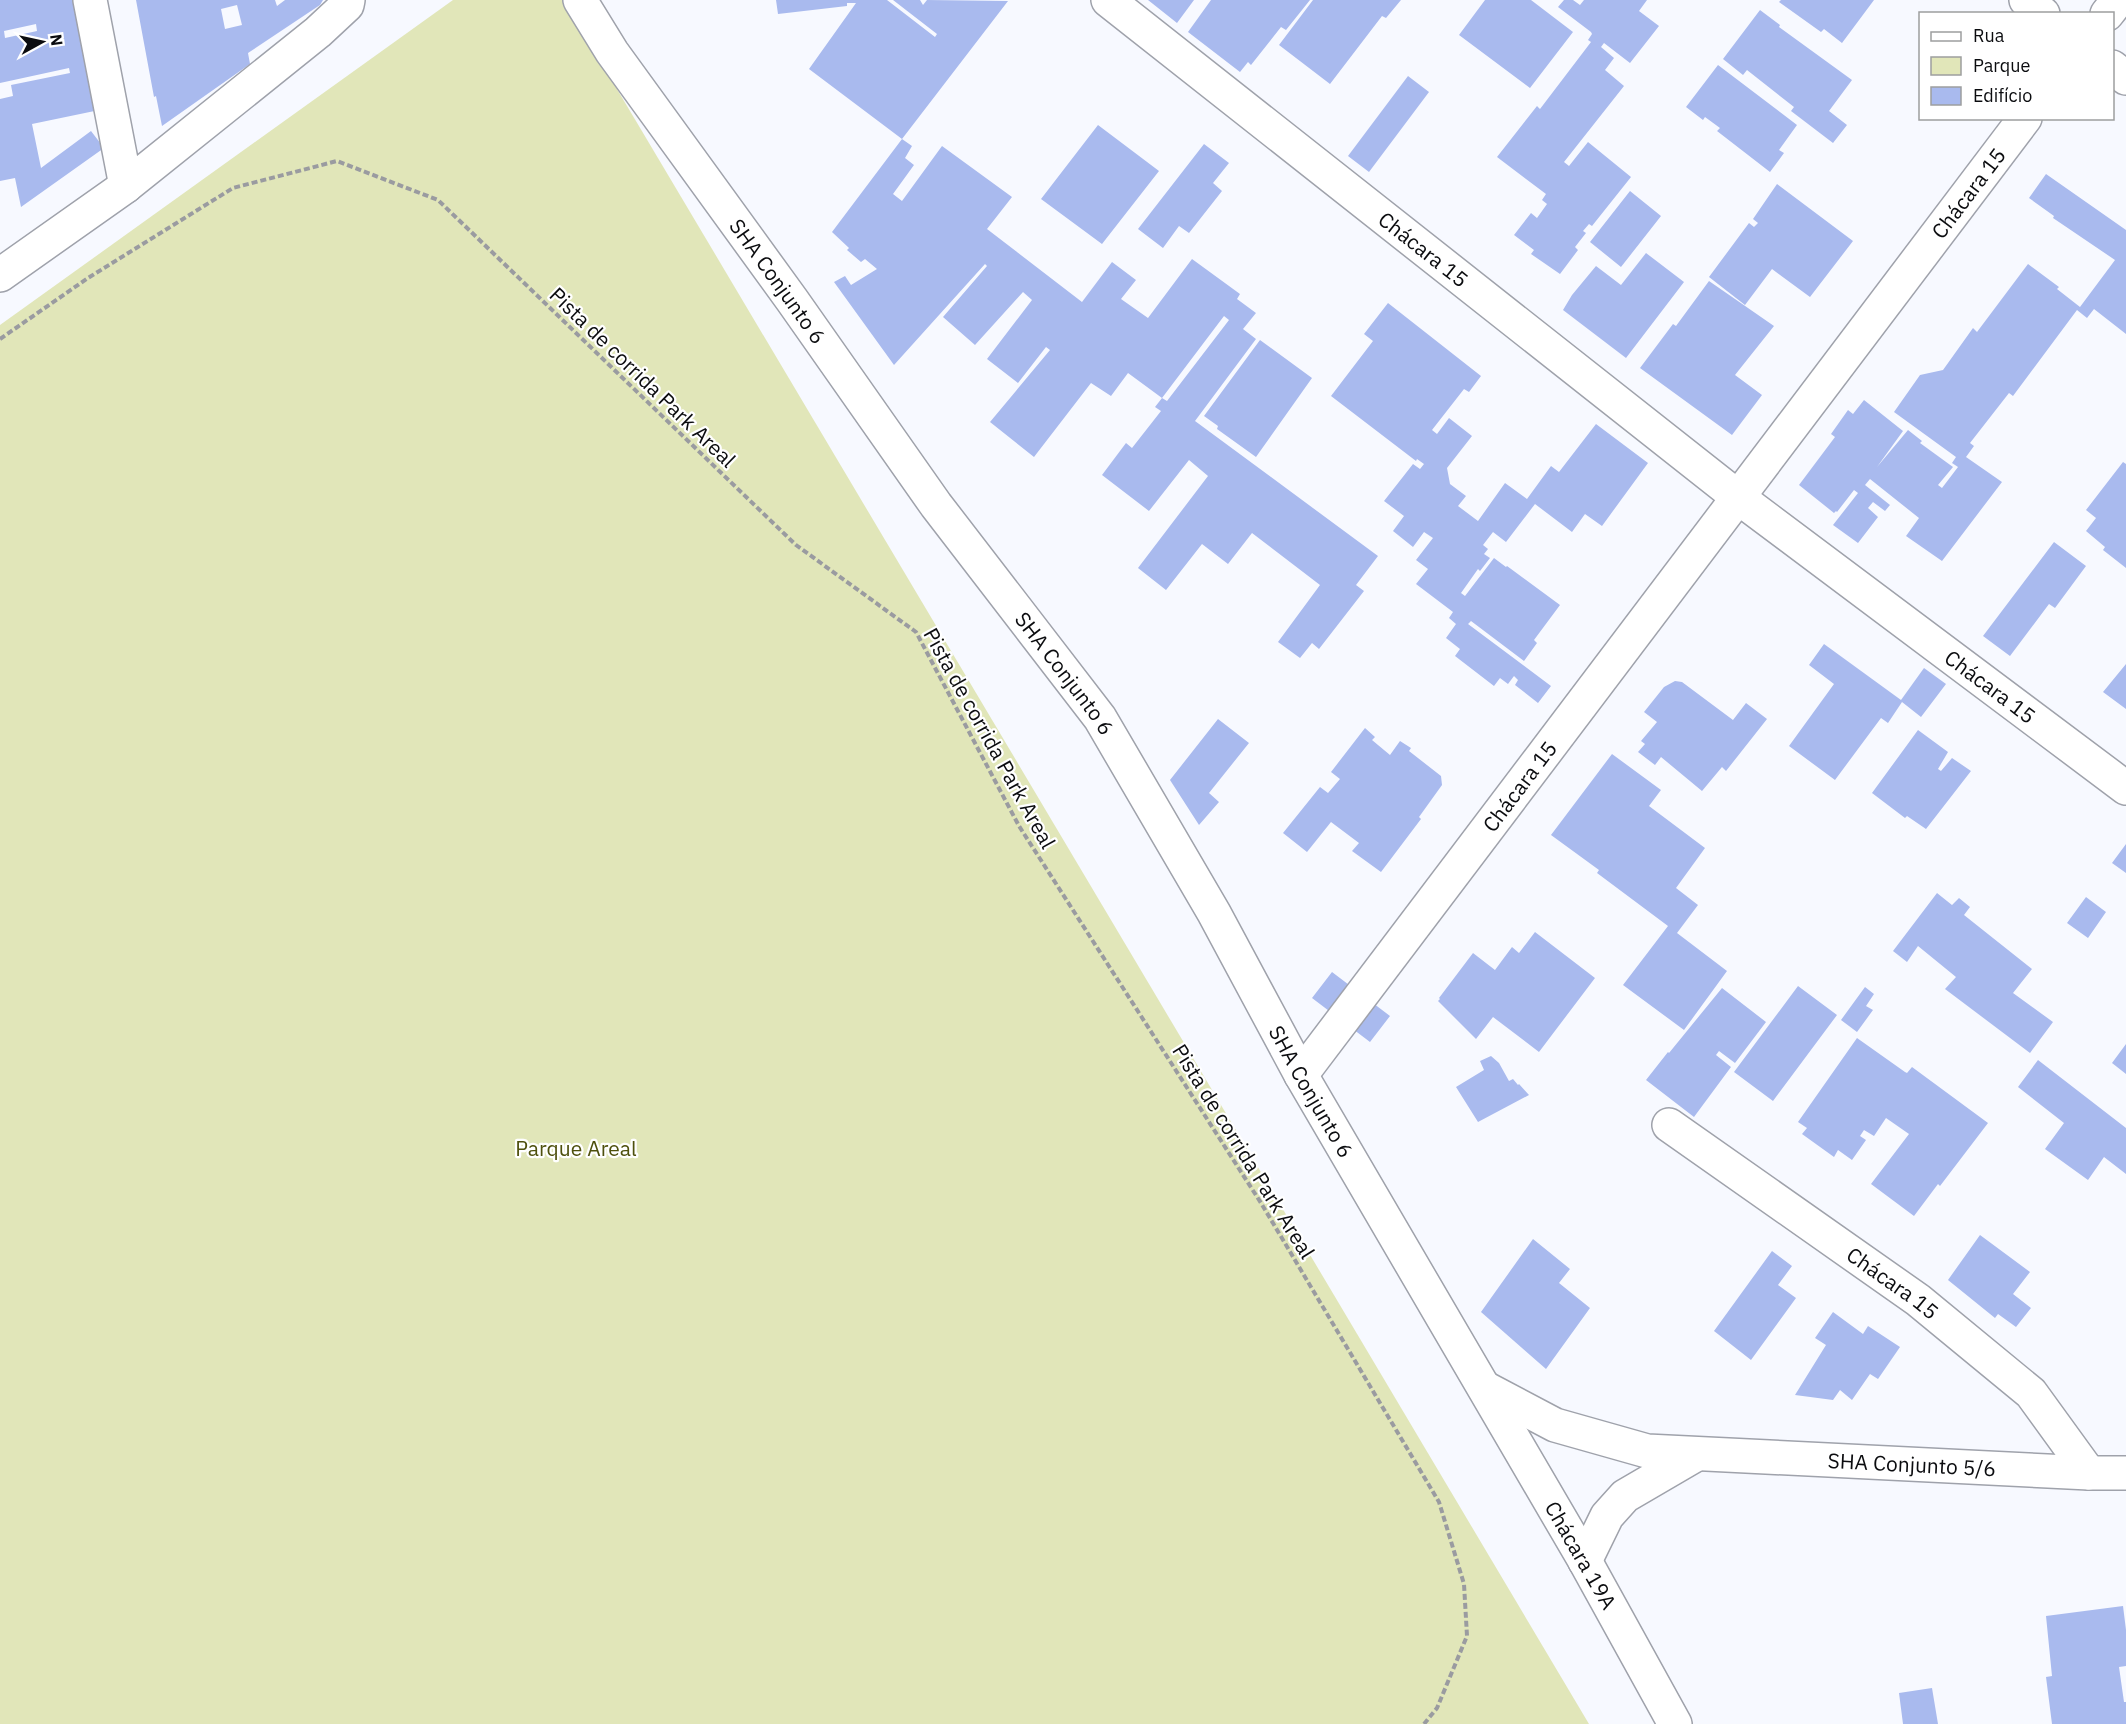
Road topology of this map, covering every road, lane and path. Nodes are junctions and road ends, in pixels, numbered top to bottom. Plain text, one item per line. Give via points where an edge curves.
1 (90, 0) edge
2 (348, 0) edge
3 (580, 0) edge
4 (1108, 0) edge
5 (2026, 0) edge
6 (2118, 0) edge
7 (2041, 12) edge
8 (2109, 12) edge
9 (2114, 69) edge
10 (2126, 78) edge
11 (2023, 120) edge
12 (126, 186) junction
13 (0, 275) edge
14 (0, 339) edge
15 (1738, 498) junction
16 (2126, 788) edge
17 (1301, 1075) junction
18 (1669, 1125) dead end
19 (1485, 1388) junction
20 (1696, 1454) junction
21 (2089, 1473) junction
22 (2126, 1473) edge
23 (1585, 1561) junction
24 (1424, 1724) edge
25 (1675, 1724) edge

1 - 12 street
2 - 12 street via 318,33
3 - 17 street, SHA Conjunto 6 via 612,52 936,505 1100,718 1215,913
4 - 15 street, Chácara 15
5 - 7 street
6 - 8 street
9 - 10 street
11 - 15 street, Chácara 15
12 - 13 street
14 - 24 path, Pista de corrida Park Areal via 88,278 232,188 337,161 438,200 796,545 916,632 1019,826 1261,1203 1439,1502 1464,1584 1467,1636 1437,1708
15 - 16 street, Chácara 15
15 - 17 street, Chácara 15
17 - 19 street, SHA Conjunto 6
18 - 21 street, Chácara 15 via 1918,1300 2031,1393
19 - 20 street, SHA Conjunto 5/6 via 1564,1428 1647,1451
19 - 23 street, Chácara 19A
20 - 21 street, SHA Conjunto 5/6
20 - 23 street via 1625,1496 1607,1516
21 - 22 street, SHA Conjunto 5/6
23 - 25 street, Chácara 19A

